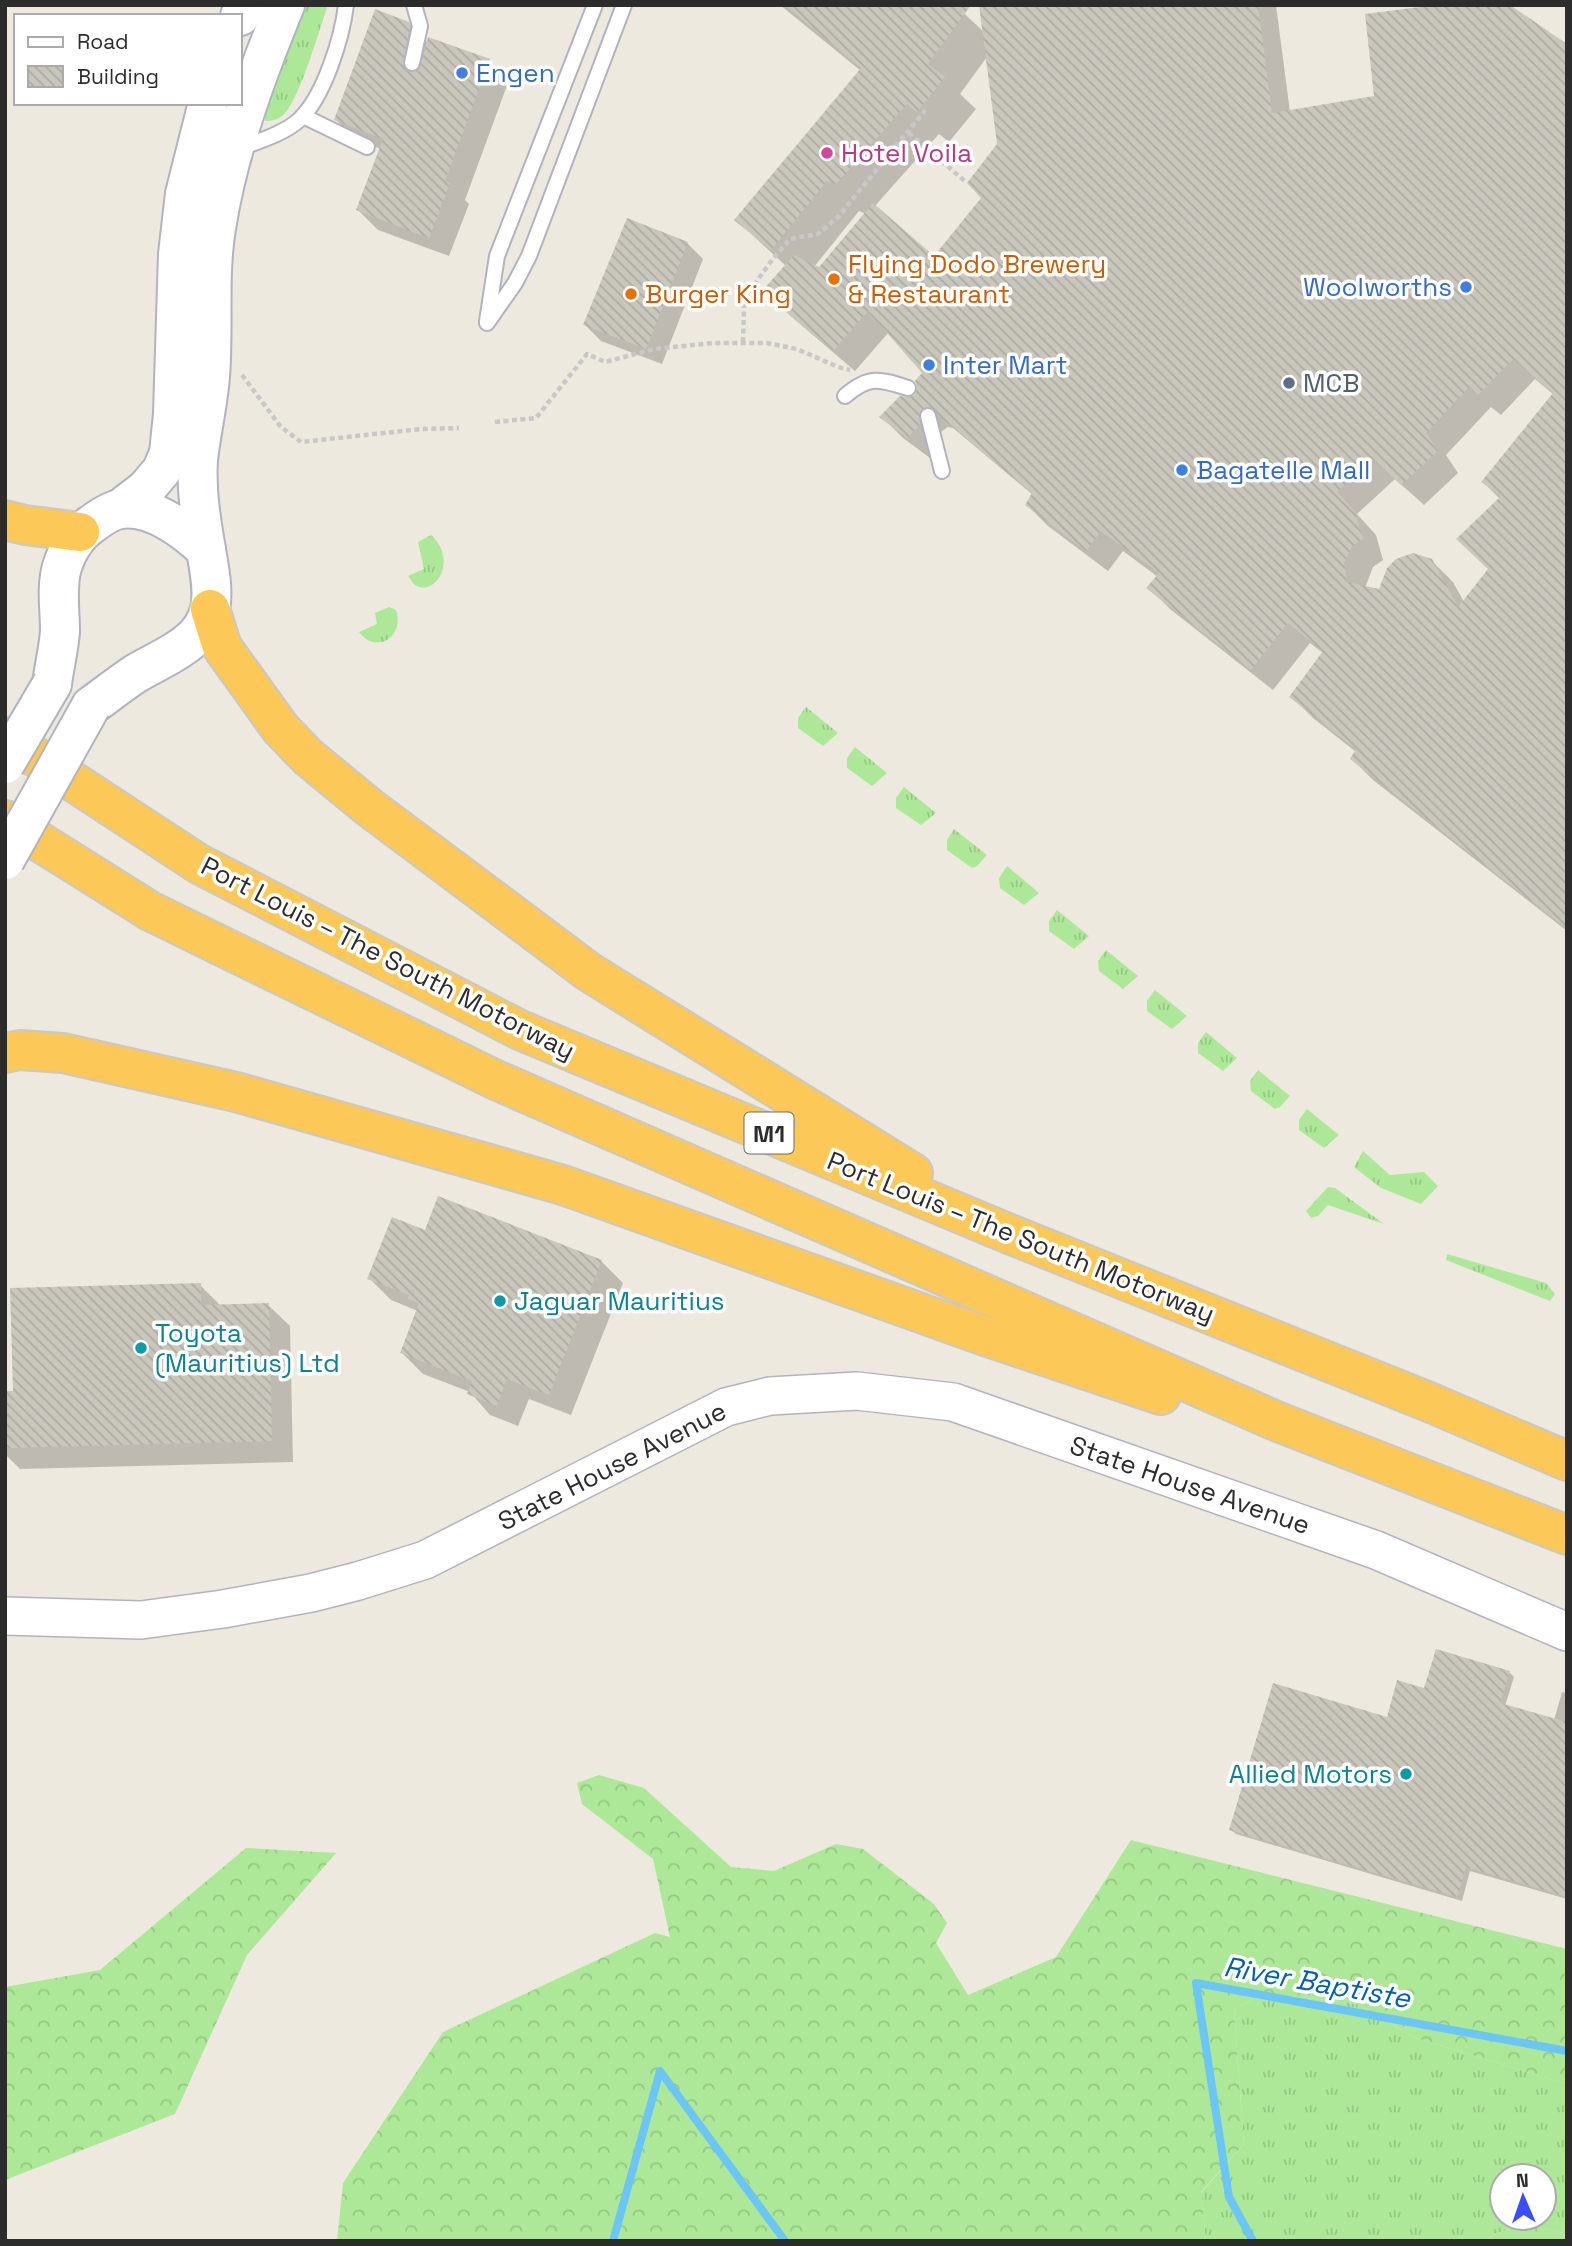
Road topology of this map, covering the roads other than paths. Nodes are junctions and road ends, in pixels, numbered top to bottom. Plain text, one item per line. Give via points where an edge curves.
1 (285, 5) edge
2 (346, 5) edge
3 (414, 5) edge
4 (595, 5) edge
5 (624, 5) edge
6 (412, 63) dead end
7 (207, 105) edge
8 (303, 116) junction
9 (367, 147) dead end
10 (234, 151) junction
11 (908, 388) dead end
12 (845, 396) dead end
13 (928, 416) dead end
14 (942, 471) dead end
15 (120, 509) junction
16 (5, 520) edge
17 (80, 532) junction
18 (206, 550) junction
19 (210, 609) junction
20 (5, 737) edge
21 (5, 764) edge
22 (5, 820) edge
23 (5, 860) edge
24 (5, 1053) edge
25 (1012, 1235) junction
26 (1276, 1421) junction
27 (1567, 1461) edge
28 (1567, 1535) edge
29 (5, 1616) edge
30 (1567, 1632) edge

1 - 10 main road
2 - 8 lane via 333,57
3 - 6 lane via 420,26
4 - 5 lane via 497,256 487,323 528,256
7 - 15 main road via 185,194 178,254 169,453 146,489
8 - 9 lane
8 - 10 lane
10 - 18 main road via 216,229 211,374 198,459 198,500
11 - 12 lane via 881,379 857,385
13 - 14 lane
15 - 17 main road
15 - 18 main road via 170,522
16 - 17 highway
17 - 21 main road, bridge via 62,566 60,634 52,684
18 - 19 main road
19 - 23 main road, bridge via 197,635 182,648 122,682 91,706
19 - 25 highway via 222,647 281,729 370,807 589,972
20 - 25 highway, Port Louis – The South Motorway / M1 via 199,864 520,1030
22 - 26 highway, M1 via 150,911 496,1080
24 - 26 highway via 63,1054 236,1092 563,1185 1160,1395
25 - 27 highway, Port Louis – The South Motorway / M1
26 - 28 highway, M1
29 - 30 street, State House Avenue via 141,1620 223,1609 358,1581 425,1560 726,1407 770,1396 857,1391 953,1402 1376,1550

